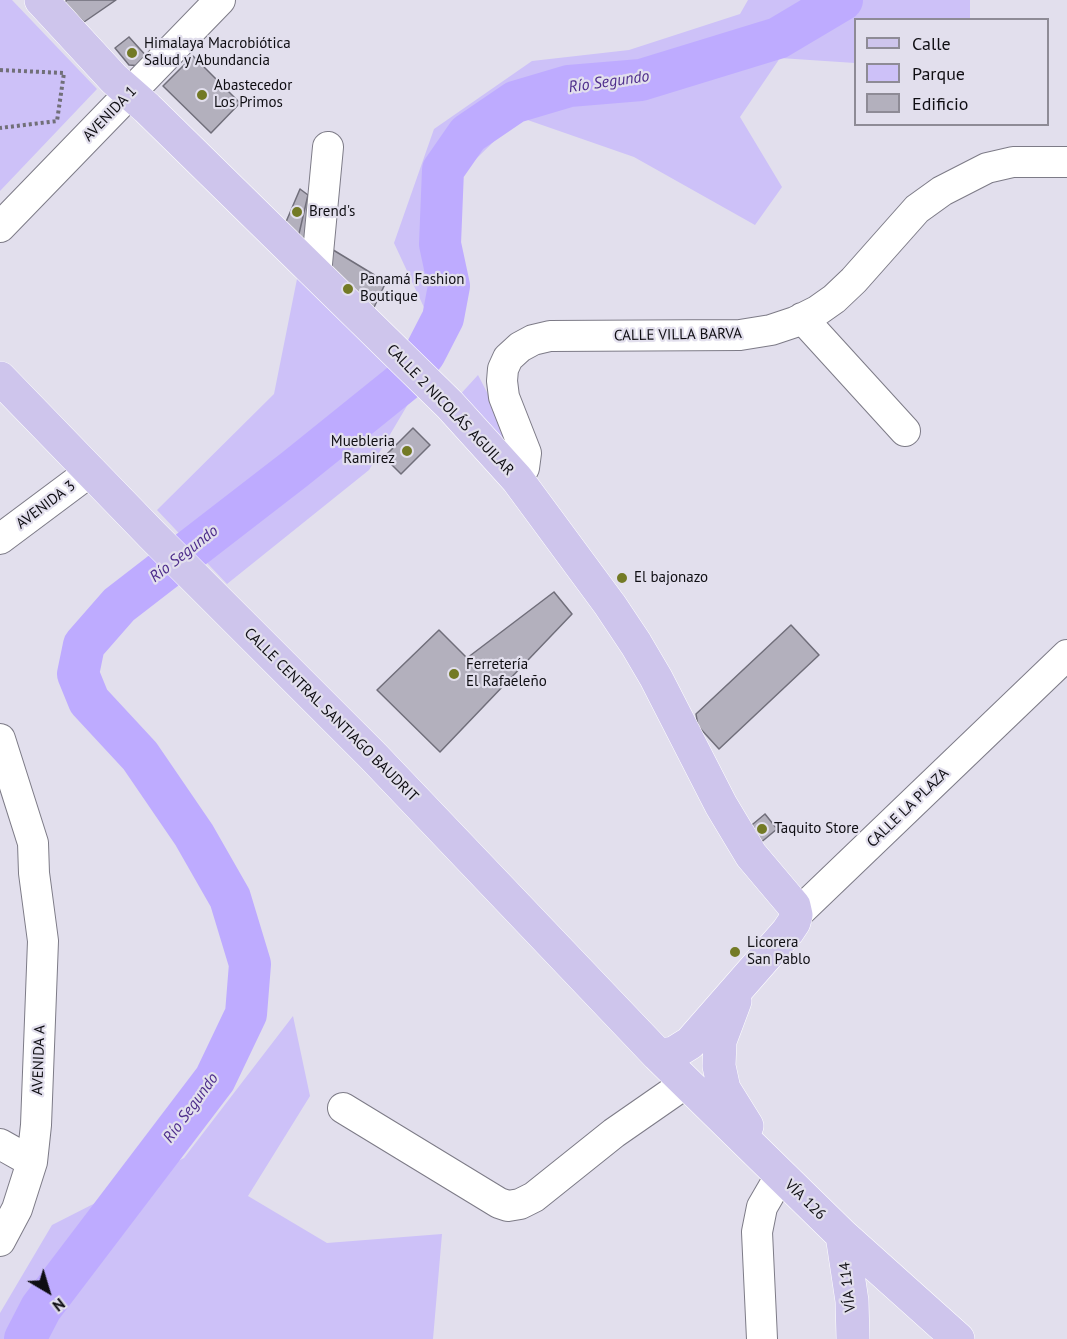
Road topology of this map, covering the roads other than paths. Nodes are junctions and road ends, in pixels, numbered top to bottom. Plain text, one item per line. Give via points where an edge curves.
1 (41, 0) edge
2 (220, 0) edge
3 (130, 93) junction
4 (327, 147) dead end
5 (1067, 162) edge
6 (0, 227) edge
7 (316, 274) junction
8 (802, 318) junction
9 (0, 378) edge
10 (905, 431) dead end
11 (91, 471) junction
12 (517, 478) junction
13 (0, 539) edge
14 (1067, 655) edge
15 (0, 739) edge
16 (796, 915) junction
17 (756, 966) junction
18 (658, 1055) junction
19 (686, 1083) junction
20 (343, 1108) dead end
21 (0, 1144) edge
22 (32, 1162) junction
23 (780, 1176) junction
24 (842, 1235) junction
25 (0, 1241) edge
26 (900, 1288) junction
27 (852, 1301) junction
28 (762, 1339) edge
29 (853, 1339) edge
30 (958, 1339) edge

1 - 3 main road, CALLE 2 NICOLÁS AGUILAR
2 - 3 street, AVENIDA 1
3 - 6 street, AVENIDA 1
3 - 7 main road, CALLE 2 NICOLÁS AGUILAR
4 - 7 street
5 - 8 street, CALLE VILLA BARVA via 1013,162 987,168 942,191 917,209 834,299
7 - 12 main road, CALLE 2 NICOLÁS AGUILAR via 450,405
8 - 10 street
8 - 12 street, CALLE VILLA BARVA via 771,330 740,335 550,336 520,347 508,358 502,381 504,397 526,453 524,468
9 - 11 main road, CALLE CENTRAL SANTIAGO BAUDRIT
11 - 13 street, AVENIDA 3
11 - 18 main road, CALLE CENTRAL SANTIAGO BAUDRIT via 381,764
12 - 16 main road, CALLE 2 NICOLÁS AGUILAR via 636,644 721,805 751,855 794,906
14 - 16 street, CALLE LA PLAZA
15 - 22 street, AVENIDA A via 33,843 43,941
16 - 17 main road, CALLE LA PLAZA
17 - 18 main road via 690,1043 674,1053
17 - 23 main road via 732,1007 720,1041 719,1066 724,1089
18 - 19 main road, VÍA 126
19 - 20 street via 614,1133 534,1197 508,1206
19 - 23 main road, VÍA 126
21 - 22 street
22 - 25 street, AVENIDA A via 17,1209
23 - 24 main road, VÍA 126
23 - 28 street via 762,1207 757,1232
24 - 26 main road, VÍA 126
24 - 27 main road, VÍA 114
26 - 27 main road via 877,1282 867,1285
26 - 30 main road, VÍA 126
27 - 29 main road, VÍA 114

